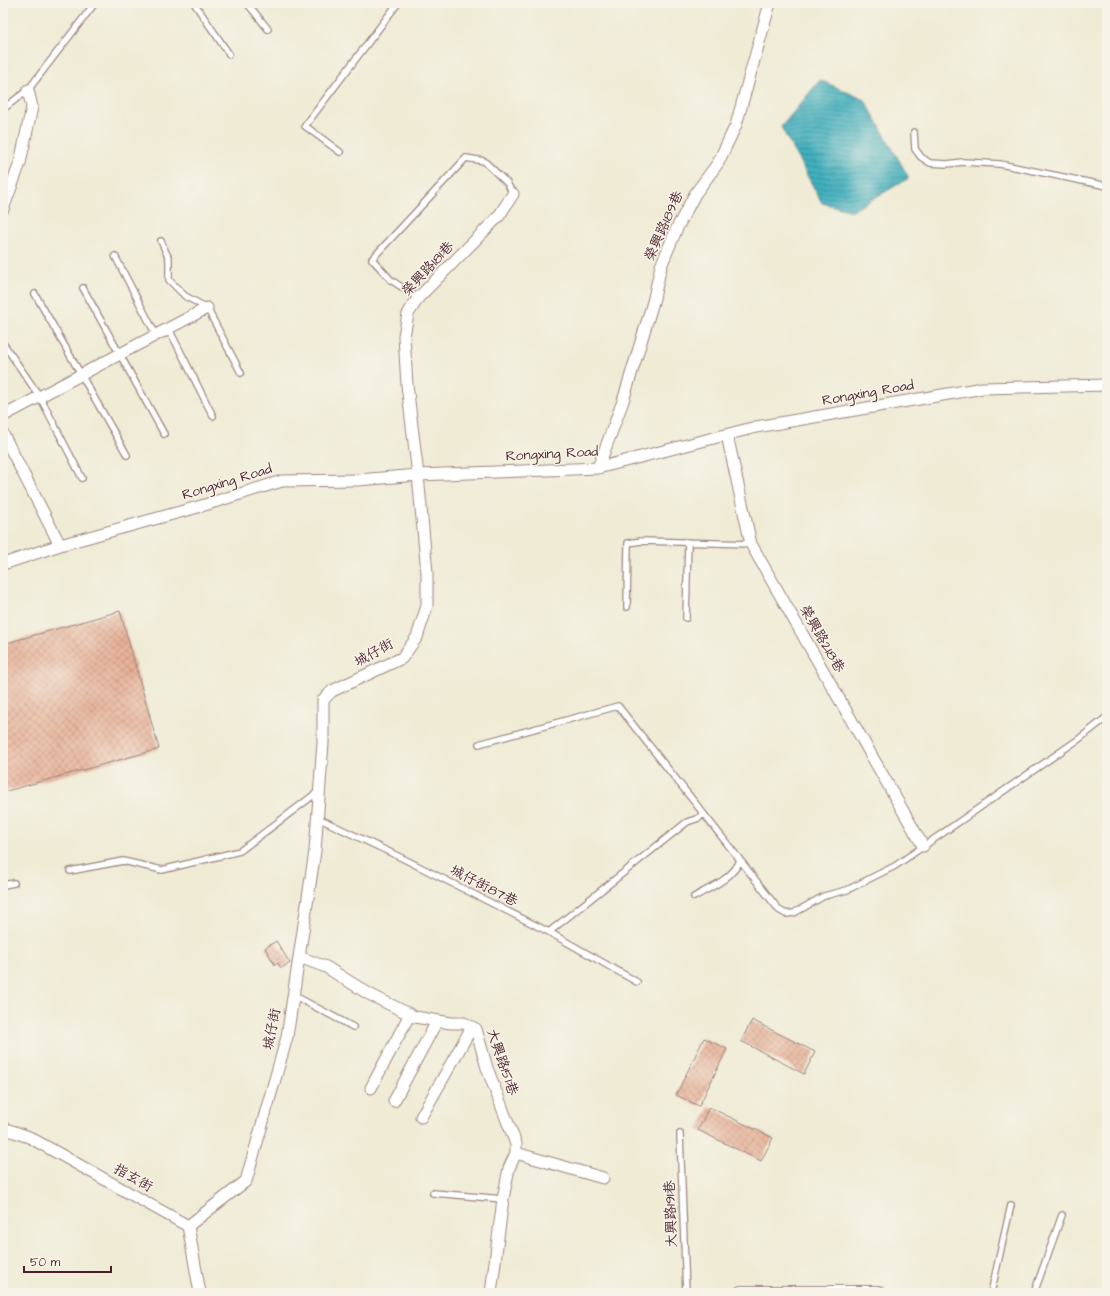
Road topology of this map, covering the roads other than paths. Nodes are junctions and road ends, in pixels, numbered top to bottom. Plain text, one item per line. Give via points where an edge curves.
1 (95, 3) edge
2 (194, 3) edge
3 (247, 3) edge
4 (398, 3) edge
5 (770, 3) edge
6 (268, 29) dead end
7 (229, 54) dead end
8 (28, 90) junction
9 (3, 109) edge
10 (914, 132) dead end
11 (340, 152) dead end
12 (1107, 186) edge
13 (513, 194) joint
14 (3, 209) edge
15 (161, 241) dead end
16 (115, 256) dead end
17 (83, 288) dead end
18 (35, 294) dead end
19 (418, 298) junction
20 (207, 308) junction
21 (156, 336) junction
22 (3, 343) edge
23 (119, 355) junction
24 (241, 373) dead end
25 (82, 374) junction
26 (1107, 386) edge
27 (40, 397) junction
28 (3, 416) edge
29 (213, 416) dead end
30 (3, 434) edge
31 (164, 434) dead end
32 (727, 435) junction
33 (127, 454) dead end
34 (598, 468) junction
35 (418, 475) junction
36 (82, 478) dead end
37 (688, 542) junction
38 (751, 544) junction
39 (60, 545) junction
40 (3, 564) edge
41 (627, 606) dead end
42 (686, 618) dead end
43 (1107, 717) edge
44 (479, 744) dead end
45 (319, 803) junction
46 (703, 813) junction
47 (923, 846) junction
48 (740, 860) junction
49 (70, 871) dead end
50 (14, 882) dead end
51 (3, 885) edge
52 (694, 897) dead end
53 (549, 932) junction
54 (299, 957) junction
55 (637, 982) dead end
56 (293, 995) junction
57 (410, 1014) junction
58 (437, 1021) junction
59 (353, 1027) dead end
60 (472, 1027) junction
61 (371, 1088) dead end
62 (394, 1101) dead end
63 (421, 1117) dead end
64 (3, 1128) edge
65 (680, 1134) dead end
66 (516, 1153) junction
67 (602, 1178) dead end
68 (433, 1193) dead end
69 (503, 1199) junction
70 (1011, 1205) dead end
71 (1062, 1215) dead end
72 (188, 1226) junction
73 (200, 1293) edge
74 (491, 1293) edge
75 (686, 1293) edge
76 (741, 1293) edge
77 (878, 1293) edge
78 (991, 1293) edge
79 (1034, 1293) edge

1 - 8 lane
2 - 7 lane
3 - 6 lane
4 - 11 lane via 305,126
5 - 34 street, 榮興路189巷 via 736,125 718,163 695,194 677,228 667,253 623,401
8 - 9 lane
8 - 14 street via 32,107 20,162
10 - 12 lane via 915,149 921,157 930,162 1000,164
13 - 19 street, 榮興路181巷 via 499,216
13 - 19 lane via 507,183 484,161 466,158 372,259 391,280
15 - 20 lane via 170,259 169,280 185,296
16 - 21 lane
17 - 23 lane
18 - 25 lane
19 - 35 street, 榮興路181巷 via 408,314 404,336
20 - 21 street
20 - 24 lane
21 - 23 street
21 - 29 lane via 171,333
22 - 27 lane
23 - 25 street
23 - 31 lane
25 - 27 street
25 - 33 lane
26 - 32 street, Rongxing Road via 983,388 756,427
27 - 28 street
27 - 36 lane
30 - 39 street
32 - 34 street, Rongxing Road
32 - 38 street, 榮興路218巷
34 - 35 street, Rongxing Road
35 - 39 street, Rongxing Road via 282,482
35 - 45 street, 城仔街 via 427,573 427,606 417,637 402,658 332,691 322,700 323,743
37 - 38 lane
37 - 41 lane via 628,543
37 - 42 lane
38 - 47 street, 榮興路218巷
39 - 40 street, Rongxing Road
43 - 47 lane
44 - 46 lane via 618,706
45 - 49 lane via 240,851 162,870 123,860
45 - 53 lane, 城仔街87巷 via 404,859
45 - 54 street, 城仔街 via 315,852
46 - 48 lane
46 - 53 lane via 699,818 687,822
47 - 48 lane via 895,866 847,890 824,896 794,913 786,914 779,910
48 - 52 lane via 727,876
50 - 51 lane
53 - 55 lane, 城仔街87巷
54 - 56 street, 城仔街
54 - 57 street, 大興路151巷 via 326,967 369,994
56 - 59 lane
56 - 72 street, 城仔街 via 287,1037 246,1181
57 - 58 street, 大興路151巷
57 - 61 street
58 - 60 street, 大興路151巷 via 464,1023
58 - 62 street
60 - 63 street
60 - 66 street, 大興路151巷 via 476,1029 487,1068 516,1144
64 - 72 street, 指玄街 via 29,1137
65 - 75 lane, 大興路191巷
66 - 67 street
66 - 69 street via 509,1168
68 - 69 lane
69 - 74 street
70 - 78 lane
71 - 79 lane
72 - 73 street
76 - 77 street

